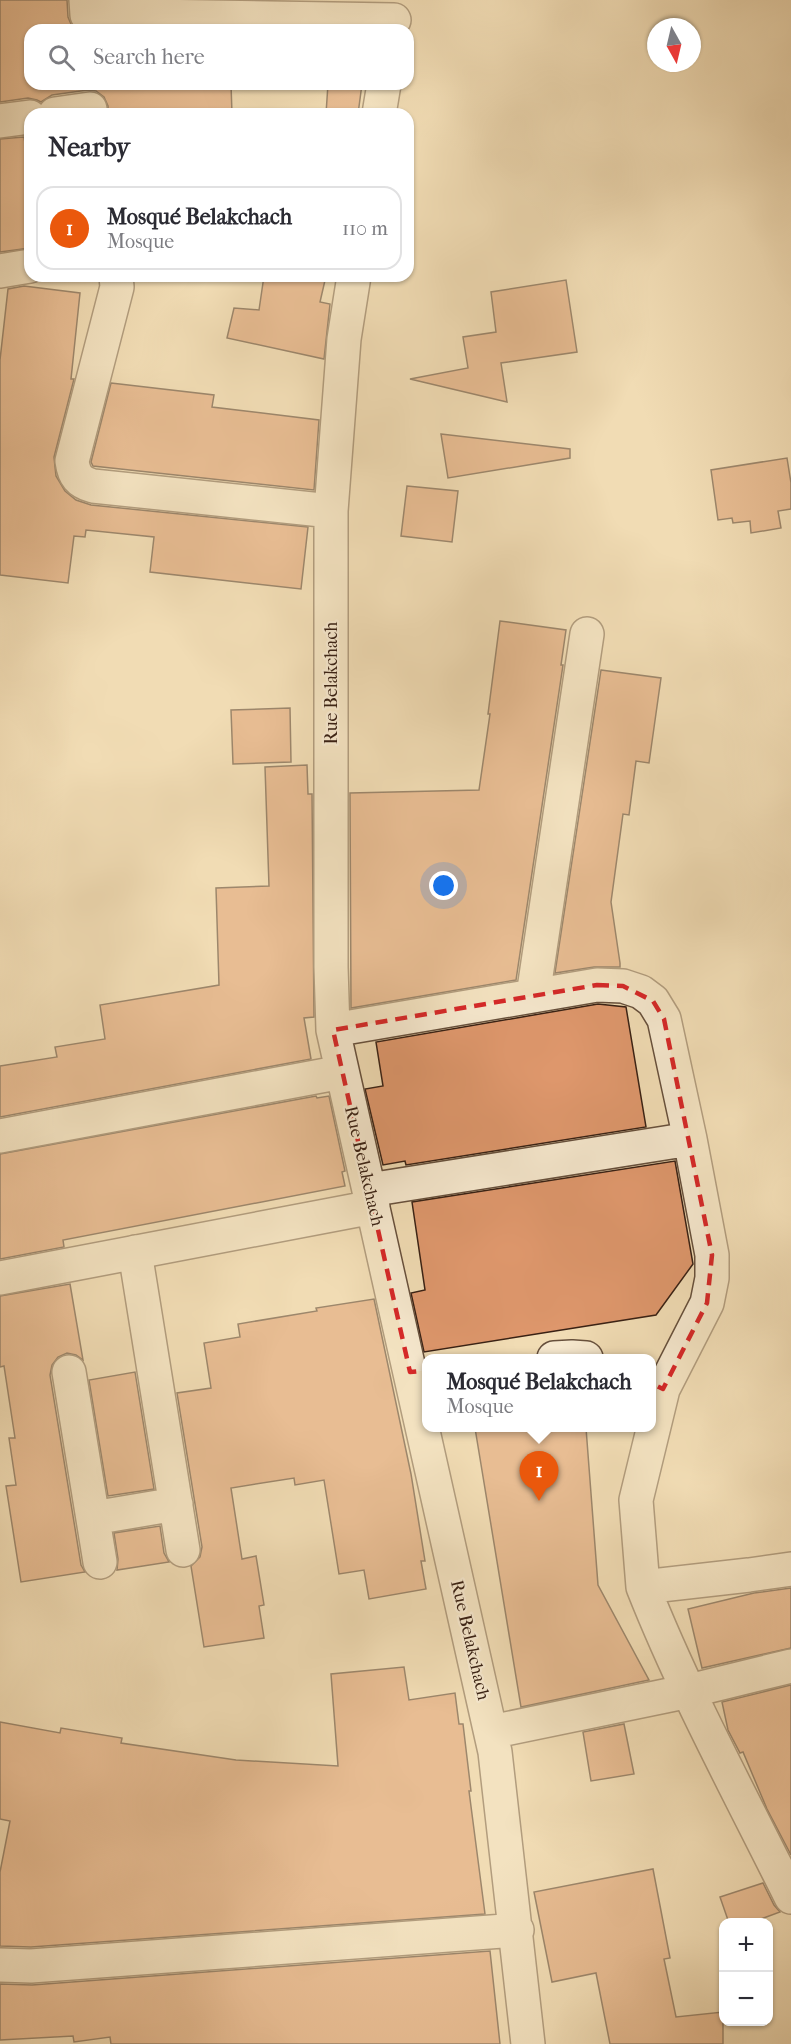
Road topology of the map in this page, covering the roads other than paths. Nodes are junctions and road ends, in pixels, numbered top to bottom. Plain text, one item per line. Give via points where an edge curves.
1 (87, 15) edge
2 (394, 17) edge
3 (383, 90) edge
4 (90, 102) edge
5 (72, 108) edge
6 (380, 108) edge
7 (24, 118) edge
8 (0, 121) edge
9 (24, 267) edge
10 (0, 271) edge
11 (117, 282) edge
12 (353, 282) edge
13 (330, 512) junction
14 (587, 634) dead end
15 (533, 996) junction
16 (333, 1030) junction
17 (342, 1072) junction
18 (0, 1136) edge
19 (690, 1138) junction
20 (371, 1198) junction
21 (135, 1252) junction
22 (0, 1278) edge
23 (69, 1372) dead end
24 (418, 1372) edge
25 (657, 1386) edge
26 (422, 1392) edge
27 (430, 1432) edge
28 (649, 1432) edge
29 (176, 1504) junction
30 (93, 1518) junction
31 (183, 1550) dead end
32 (100, 1562) dead end
33 (791, 1569) edge
34 (643, 1587) junction
35 (791, 1666) edge
36 (689, 1691) junction
37 (491, 1732) junction
38 (791, 1897) edge
39 (517, 1930) junction
40 (0, 1965) edge
41 (528, 2044) edge

1 - 2 street
3 - 6 street
4 - 5 street
7 - 8 street
9 - 10 street
11 - 13 street via 72,461 77,478 93,486
12 - 13 street, Rue Belakchach via 344,339
13 - 16 street, Rue Belakchach
14 - 15 street
15 - 16 street
15 - 19 street via 597,985 623,986 653,1001 664,1018
16 - 17 street, Rue Belakchach
17 - 18 street
17 - 20 street, Rue Belakchach
19 - 20 street
19 - 25 street via 712,1255 712,1278 706,1303
20 - 21 street
20 - 24 street, Rue Belakchach
21 - 22 street
21 - 29 street
23 - 30 street
24 - 26 street, Rue Belakchach
27 - 37 street, Rue Belakchach
28 - 34 street via 636,1500
29 - 30 street
29 - 31 street
30 - 32 street
33 - 34 street
34 - 36 street
35 - 36 street
36 - 37 street
36 - 38 street
37 - 39 street, Rue Belakchach
39 - 40 street via 31,1966
39 - 41 street, Rue Belakchach

